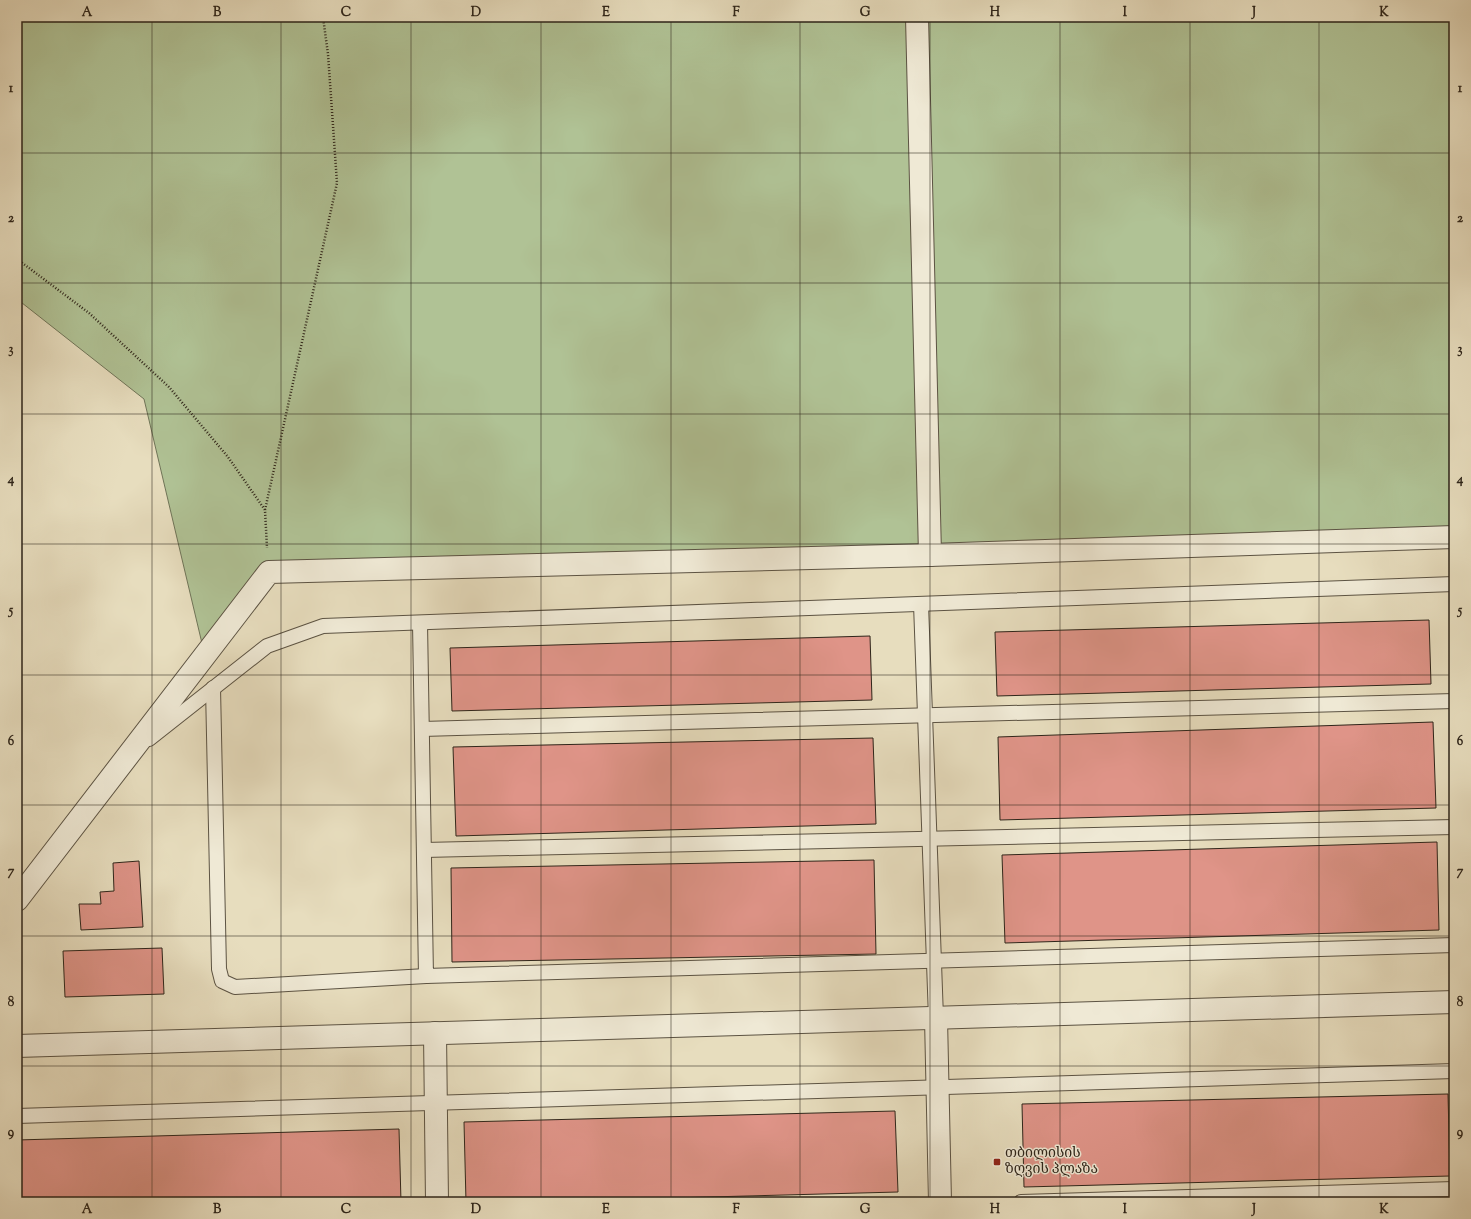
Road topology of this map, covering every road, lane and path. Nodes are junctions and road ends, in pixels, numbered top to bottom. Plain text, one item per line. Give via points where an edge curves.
1 (323, 17) edge
2 (918, 17) edge
3 (17, 259) edge
4 (265, 510) junction
5 (1454, 537) edge
6 (930, 555) junction
7 (269, 572) junction
8 (1454, 584) edge
9 (921, 604) junction
10 (420, 623) junction
11 (213, 688) junction
12 (1454, 701) edge
13 (925, 716) junction
14 (422, 729) junction
15 (129, 754) junction
16 (1454, 827) edge
17 (929, 839) junction
18 (424, 850) junction
19 (17, 900) edge
20 (1454, 945) edge
21 (933, 961) junction
22 (426, 976) junction
23 (1454, 1002) edge
24 (936, 1018) junction
25 (435, 1033) junction
26 (17, 1046) edge
27 (1454, 1071) edge
28 (937, 1087) junction
29 (436, 1103) junction
30 (17, 1116) edge
31 (1454, 1189) edge
32 (437, 1202) edge
33 (940, 1202) edge
34 (1021, 1202) edge

1 - 4 path via 337,183
2 - 6 street
3 - 4 path via 89,313 169,386 228,457
4 - 7 path
5 - 6 street
6 - 7 street
7 - 15 street
8 - 9 lane
9 - 10 lane
9 - 13 lane
10 - 11 lane via 323,626 267,646
10 - 14 lane
11 - 15 lane
11 - 22 lane via 219,969 222,981 235,987
12 - 13 lane
13 - 14 lane
13 - 17 lane
14 - 18 lane
15 - 19 street
16 - 17 lane
17 - 18 lane
17 - 21 lane
18 - 22 lane
20 - 21 lane
21 - 22 lane
21 - 24 lane
23 - 24 street
24 - 25 street
24 - 28 street
25 - 26 street
25 - 29 street
27 - 28 lane
28 - 29 lane
28 - 33 street
29 - 30 lane
29 - 32 street
31 - 34 lane

